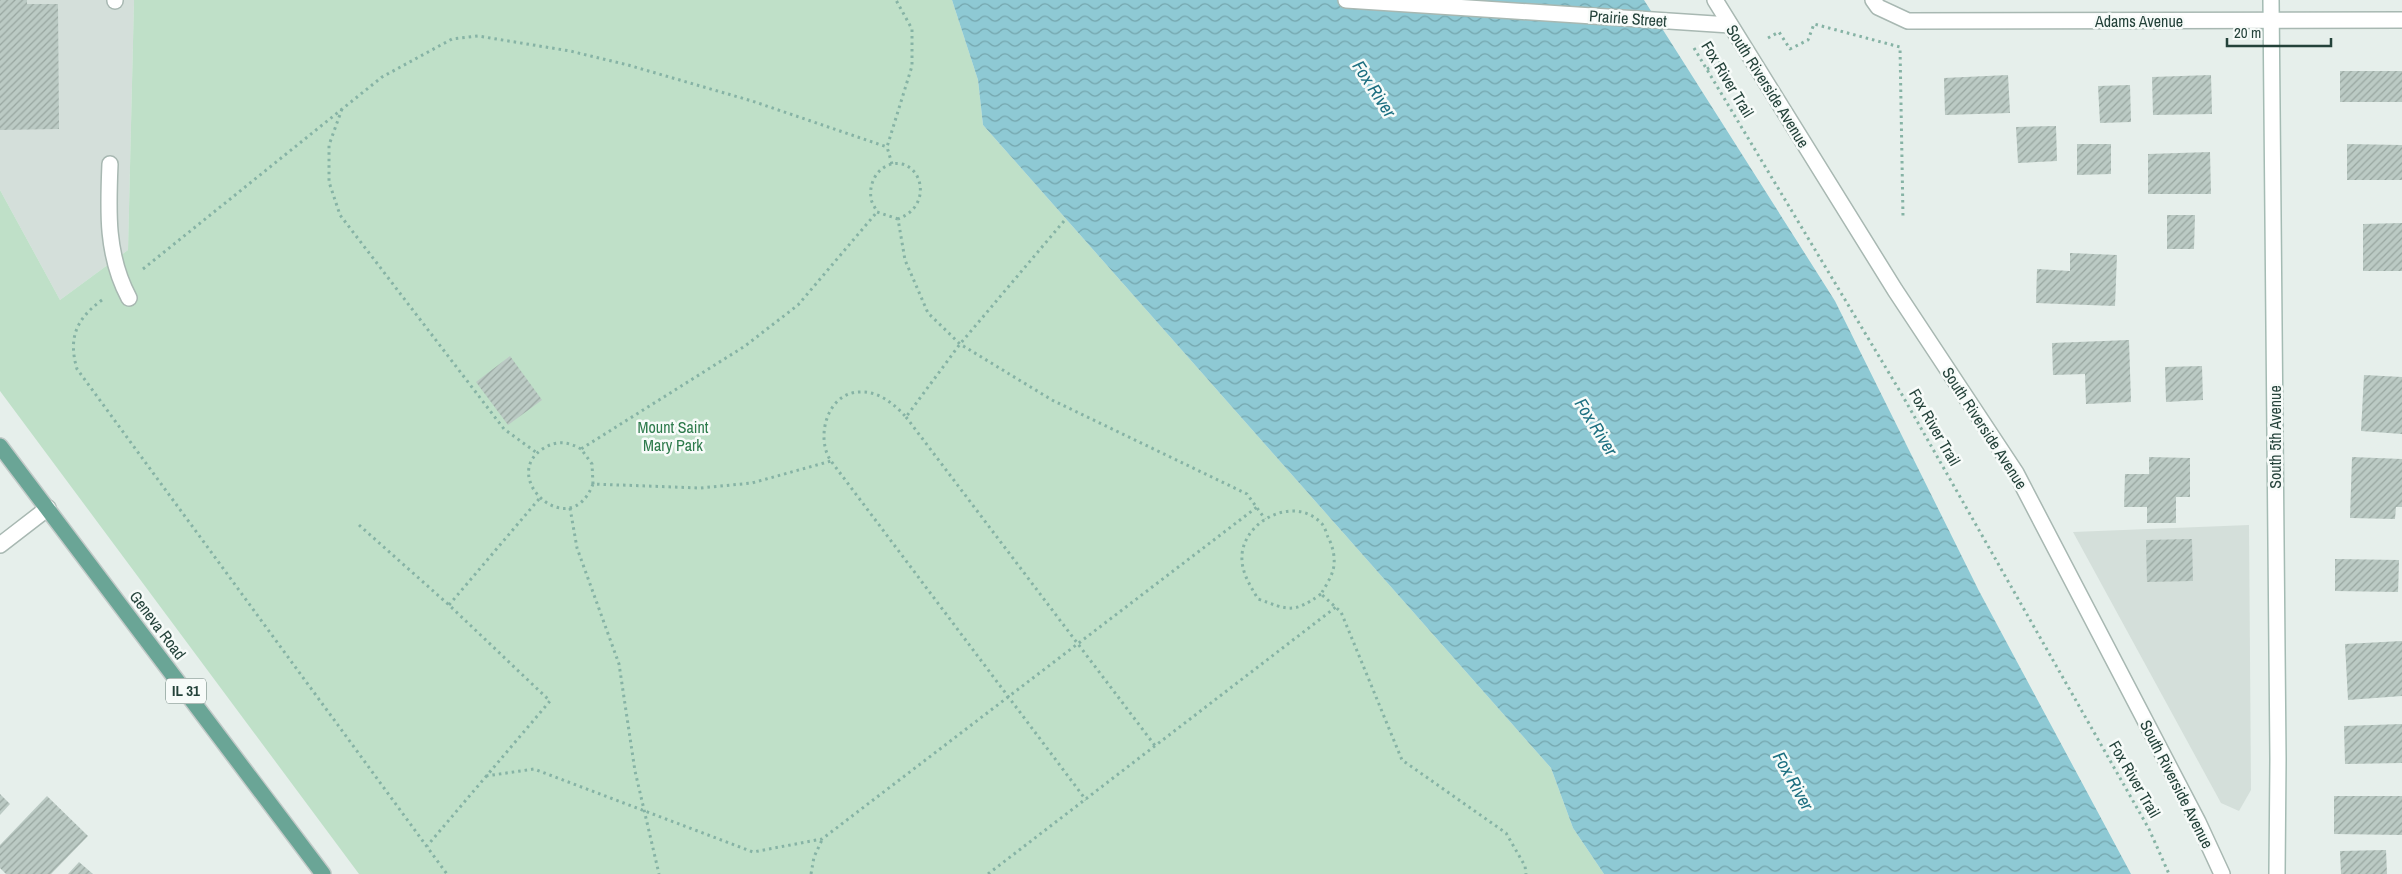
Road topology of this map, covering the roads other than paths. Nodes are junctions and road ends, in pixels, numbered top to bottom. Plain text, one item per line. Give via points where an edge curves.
1 (1346, 0) edge
2 (1715, 0) edge
3 (2271, 0) edge
4 (1876, 4) edge
5 (2271, 20) junction
6 (2402, 20) edge
7 (1730, 25) junction
8 (110, 164) dead end
9 (125, 292) road end
10 (0, 446) edge
11 (48, 508) junction
12 (0, 545) edge
13 (323, 874) edge
14 (2222, 874) edge
15 (2277, 874) edge

1 - 7 street, Prairie Street
2 - 7 street, South Riverside Avenue
3 - 5 street, South 5th Avenue
4 - 5 street, Adams Avenue via 1908,21
5 - 6 street, Adams Avenue
5 - 15 street, South 5th Avenue
7 - 14 street, South Riverside Avenue via 1895,290 2016,473 2185,796
8 - 9 street via 108,221 112,252
10 - 11 main road, Geneva Road / IL 31
11 - 12 street
11 - 13 main road, Geneva Road / IL 31

